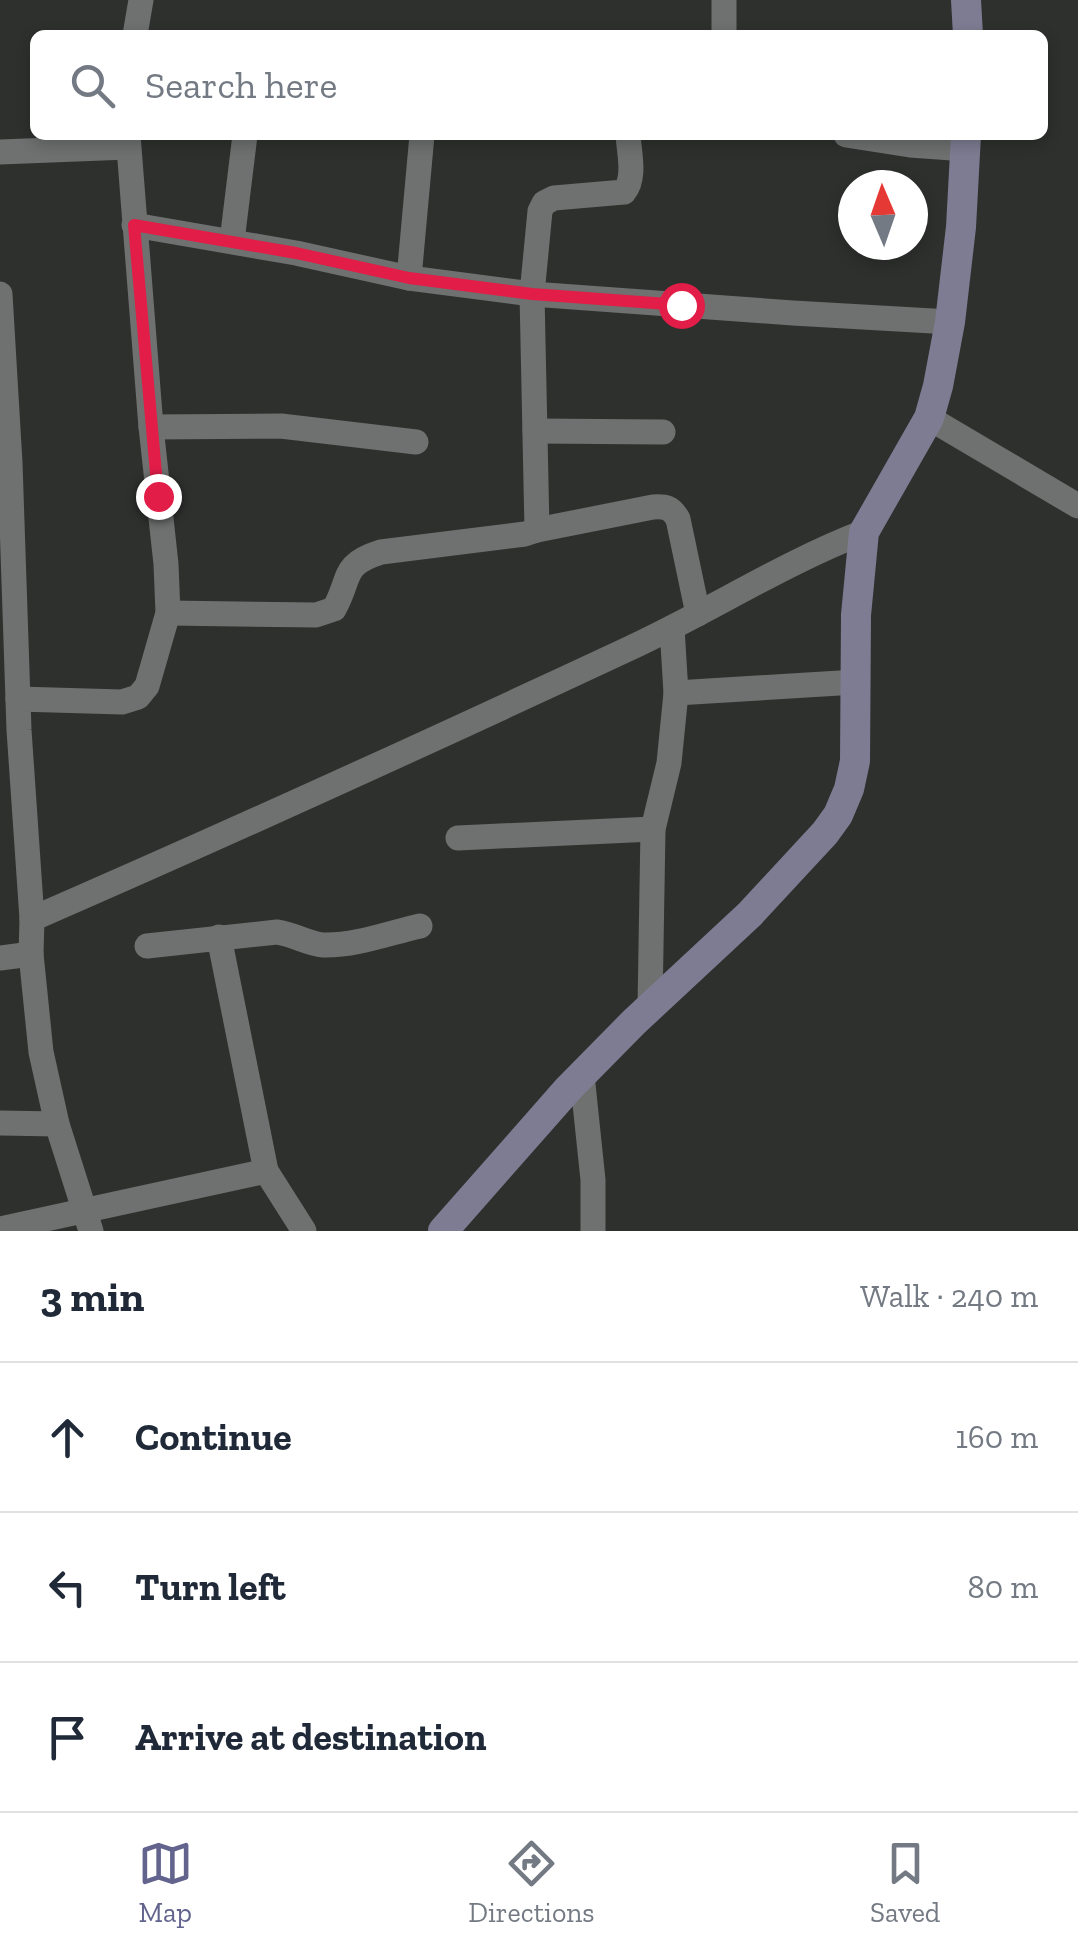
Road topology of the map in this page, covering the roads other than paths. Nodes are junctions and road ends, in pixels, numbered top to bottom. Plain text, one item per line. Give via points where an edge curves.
1 (141, 0) edge
2 (724, 0) edge
3 (966, 0) edge
4 (136, 30) edge
5 (724, 30) edge
6 (968, 30) edge
7 (244, 140) edge
8 (422, 140) edge
9 (628, 140) edge
10 (866, 140) edge
11 (128, 141) edge
12 (966, 142) edge
13 (0, 152) edge
14 (134, 225) junction
15 (232, 241) junction
16 (409, 278) junction
17 (0, 294) edge
18 (532, 294) junction
19 (950, 322) junction
20 (929, 418) junction
21 (151, 427) junction
22 (535, 431) junction
23 (663, 432) dead end
24 (416, 442) dead end
25 (1078, 506) edge
26 (537, 530) junction
27 (864, 532) junction
28 (168, 613) junction
29 (698, 614) junction
30 (8, 623) edge
31 (672, 628) junction
32 (856, 682) junction
33 (676, 693) junction
34 (18, 698) junction
35 (653, 829) junction
36 (458, 838) dead end
37 (32, 919) junction
38 (420, 926) dead end
39 (219, 937) junction
40 (147, 946) dead end
41 (31, 954) junction
42 (0, 958) edge
43 (650, 1006) junction
44 (582, 1075) junction
45 (0, 1124) edge
46 (57, 1124) junction
47 (266, 1171) junction
48 (88, 1220) edge
49 (0, 1228) edge
50 (304, 1231) edge
51 (442, 1231) edge
52 (593, 1231) edge

1 - 4 street
2 - 5 street
3 - 6 street
7 - 15 street
8 - 16 street
9 - 18 street via 631,177 624,192 544,203
10 - 12 street
11 - 13 street
11 - 14 street
12 - 19 street
14 - 15 street
14 - 21 street
15 - 16 street
16 - 18 street
17 - 30 street via 10,464
18 - 19 street
18 - 22 street
19 - 20 street
20 - 25 street
20 - 27 street
21 - 24 street via 281,426
21 - 28 street
22 - 23 street
22 - 26 street
26 - 28 street via 361,558 349,569 334,609 316,615
26 - 29 street via 652,507 673,510
27 - 29 street
27 - 32 street
28 - 34 street via 138,697
29 - 31 street
30 - 34 street
31 - 33 street
31 - 37 street
32 - 33 street
32 - 43 street via 856,762 838,815 750,914
33 - 35 street
34 - 37 street
35 - 36 street
35 - 43 street
37 - 41 street
38 - 39 street via 323,945 276,932
39 - 40 street
39 - 47 street
41 - 42 street
41 - 46 street
43 - 44 street
44 - 51 street
44 - 52 street
45 - 46 street
46 - 48 street
47 - 48 street
47 - 50 street
48 - 49 street

